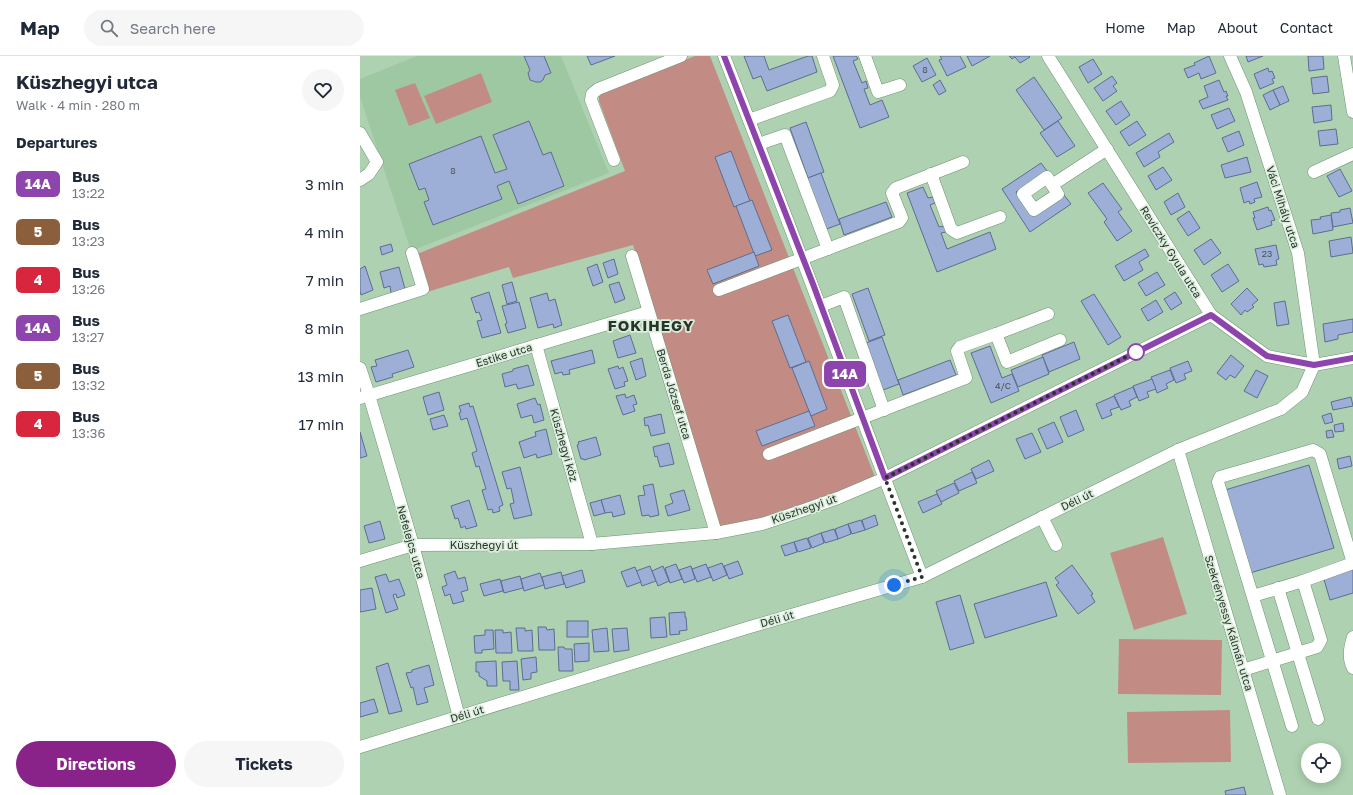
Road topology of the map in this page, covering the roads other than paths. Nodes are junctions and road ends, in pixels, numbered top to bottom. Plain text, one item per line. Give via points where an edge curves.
1 (680, 56) edge
2 (724, 56) edge
3 (823, 56) edge
4 (865, 56) edge
5 (1048, 56) edge
6 (1230, 56) edge
7 (1344, 56) edge
8 (900, 85) dead end
9 (1353, 112) edge
10 (749, 120) junction
11 (360, 133) edge
12 (759, 144) junction
13 (1106, 149) junction
14 (1353, 154) edge
15 (614, 160) dead end
16 (963, 162) dead end
17 (1314, 172) dead end
18 (931, 174) junction
19 (360, 180) edge
20 (1052, 185) dead end
21 (1000, 217) dead end
22 (828, 249) junction
23 (412, 253) dead end
24 (632, 256) dead end
25 (802, 258) junction
26 (719, 290) dead end
27 (821, 306) junction
28 (360, 309) edge
29 (648, 312) junction
30 (1048, 314) dead end
31 (1211, 315) junction
32 (996, 334) junction
33 (1060, 340) dead end
34 (536, 345) junction
35 (1353, 358) edge
36 (1314, 365) junction
37 (360, 368) edge
38 (365, 397) edge
39 (884, 410) junction
40 (862, 418) junction
41 (1178, 450) junction
42 (769, 454) dead end
43 (885, 478) junction
44 (1042, 518) junction
45 (716, 533) junction
46 (592, 544) junction
47 (413, 545) junction
48 (1056, 545) dead end
49 (360, 561) edge
50 (922, 577) junction
51 (1303, 581) junction
52 (1278, 588) junction
53 (1253, 596) junction
54 (1353, 637) edge
55 (1298, 653) junction
56 (1272, 661) junction
57 (1353, 668) edge
58 (1243, 670) junction
59 (459, 717) junction
60 (1318, 719) dead end
61 (1292, 726) dead end
62 (360, 747) edge
63 (1280, 795) edge

1 - 15 street via 598,89 592,94 591,100
2 - 10 street
3 - 10 street via 833,85 830,91
4 - 8 street via 878,92
5 - 13 street, Reviczky Gyula utca
6 - 36 street, Váci Mihály utca via 1246,92 1298,253
7 - 9 street
10 - 12 street
11 - 19 street via 377,162 369,174
12 - 22 street via 785,135
12 - 25 street
13 - 20 street
13 - 31 street, Reviczky Gyula utca
14 - 17 street
16 - 18 street
18 - 21 street via 951,229 957,233
18 - 22 street via 896,188 892,193 902,218 899,222
22 - 25 street
23 - 28 street via 423,289
24 - 29 street, Berda József utca
25 - 26 street
25 - 27 street
27 - 39 street via 844,297
27 - 40 street
29 - 34 street, Estike utca
29 - 45 street, Berda József utca
30 - 32 street
31 - 36 street, Reviczky Gyula utca via 1267,356
31 - 43 street, Küszhegyi út
32 - 33 street via 1007,362
32 - 39 street via 960,346 957,351 966,378
34 - 38 street, Estike utca
34 - 46 street, Küszhegyi köz
35 - 36 street, Reviczky Gyula utca
36 - 41 street, Déli út via 1302,392 1281,409
37 - 38 street, Nefelejcs utca
38 - 47 street, Nefelejcs utca
39 - 40 street
40 - 42 street
40 - 43 street
41 - 44 street, Déli út
41 - 58 street, Szekrényessy Kálmán utca
43 - 45 street, Küszhegyi út via 838,498 762,524
43 - 50 street
44 - 48 street
44 - 50 street, Déli út
45 - 46 street, Küszhegyi út
46 - 47 street, Küszhegyi út
47 - 49 street, Küszhegyi út
47 - 59 street, Nefelejcs utca
50 - 59 street, Déli út
51 - 52 street
51 - 53 street via 1353,563 1320,454 1313,450 1220,476 1218,482
51 - 55 street via 1321,640 1317,647
52 - 53 street
52 - 55 street
53 - 56 street
54 - 57 street via 1350,645 1350,663
55 - 56 street
55 - 60 street
56 - 58 street
56 - 61 street
58 - 63 street, Szekrényessy Kálmán utca
59 - 62 street, Déli út

